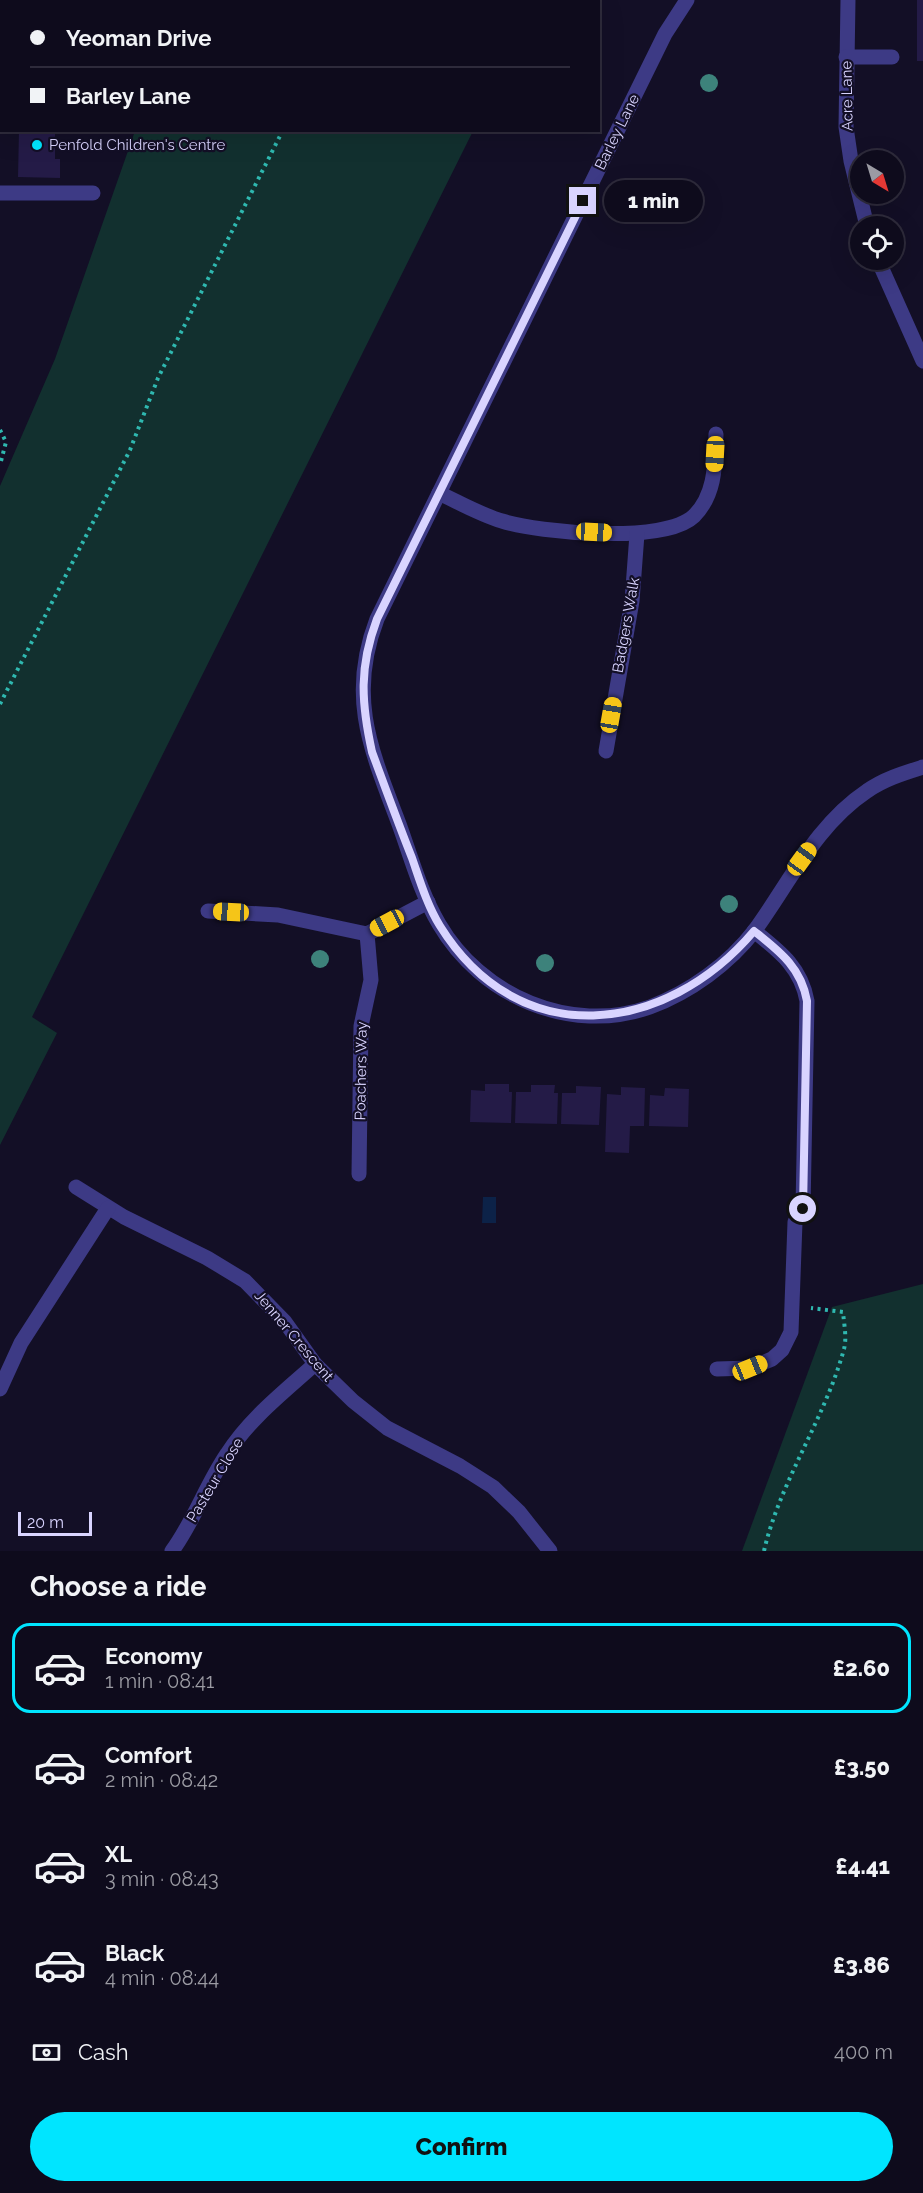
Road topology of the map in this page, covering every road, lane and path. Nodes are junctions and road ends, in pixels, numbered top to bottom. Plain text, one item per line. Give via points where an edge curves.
1 (687, 0) edge
2 (848, 0) edge
3 (846, 57) junction
4 (892, 57) dead end
5 (283, 132) edge
6 (0, 193) edge
7 (93, 194) dead end
8 (864, 216) edge
9 (882, 270) edge
10 (923, 361) edge
11 (0, 430) edge
12 (717, 434) dead end
13 (0, 465) edge
14 (439, 494) junction
15 (637, 534) junction
16 (0, 704) edge
17 (606, 751) dead end
18 (923, 767) edge
19 (428, 902) junction
20 (208, 911) dead end
21 (754, 931) junction
22 (367, 934) junction
23 (359, 1174) dead end
24 (76, 1187) dead end
25 (108, 1208) junction
26 (810, 1297) dead end
27 (315, 1364) junction
28 (717, 1369) dead end
29 (0, 1389) edge
30 (179, 1548) edge
31 (549, 1551) edge
32 (764, 1551) edge

1 - 14 street, Barley Lane via 665,34
2 - 3 street, Acre Lane
3 - 4 street
3 - 8 street, Acre Lane via 846,127
5 - 16 path via 158,378 130,450
6 - 7 street
9 - 10 street
11 - 13 path via 6,442
12 - 15 street via 714,473 703,505 679,526
14 - 15 street via 501,521 530,528
14 - 19 street, Barley Lane via 377,619 363,661 362,692 372,752
15 - 17 street, Badgers Walk via 632,601
18 - 21 street, Barley Lane via 867,790 846,808 815,841
19 - 21 street, Barley Lane via 450,941 489,981 512,996 570,1015 621,1014 674,996 719,967
19 - 22 street
20 - 22 street via 278,915
21 - 28 street via 792,964 806,993 803,1209 795,1222 791,1332 782,1350 750,1368
22 - 23 street, Poachers Way via 371,980 361,1026
24 - 25 street, Jenner Crescent
25 - 27 street, Jenner Crescent via 245,1281 285,1322
25 - 29 street via 21,1343
26 - 32 path via 810,1308 843,1312 845,1347 769,1528
27 - 30 street, Pasteur Close via 240,1436 217,1470
27 - 31 street, Jenner Crescent via 387,1428 493,1487 519,1512

